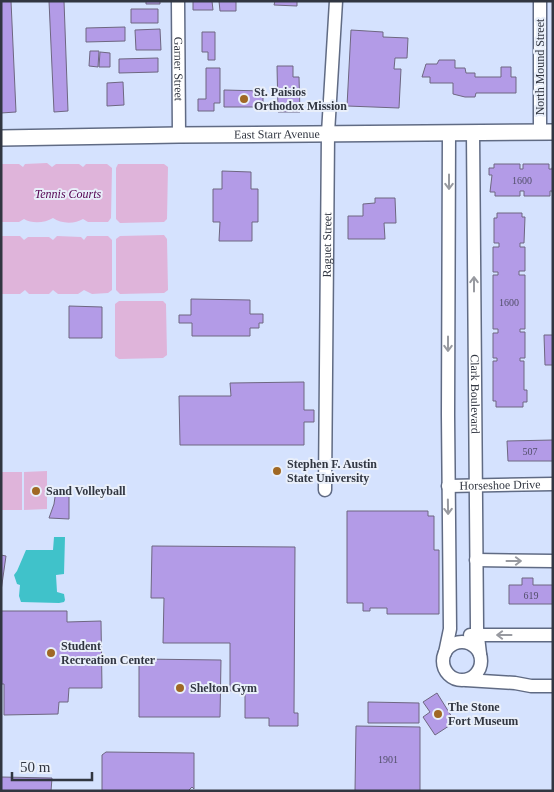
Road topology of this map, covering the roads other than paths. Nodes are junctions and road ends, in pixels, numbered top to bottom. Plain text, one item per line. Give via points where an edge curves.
1 (178, 1) edge
2 (336, 1) edge
3 (540, 1) edge
4 (546, 132) edge
5 (328, 133) junction
6 (449, 133) junction
7 (474, 133) junction
8 (179, 135) junction
9 (1, 138) edge
10 (553, 484) edge
11 (475, 485) junction
12 (448, 486) junction
13 (325, 490) dead end
14 (476, 560) junction
15 (553, 560) edge
16 (477, 635) junction
17 (553, 635) edge
18 (449, 648) junction
19 (480, 654) junction
20 (463, 680) junction
21 (553, 686) edge

1 - 8 street, Garner Street
2 - 5 street, Raguet Street
3 - 4 street, North Mound Street
4 - 7 main road, East Starr Avenue
5 - 6 main road, East Starr Avenue
5 - 8 main road, East Starr Avenue
5 - 13 street, Raguet Street
6 - 7 main road, East Starr Avenue
6 -> 12 street
11 -> 7 street, Clark Boulevard
8 - 9 main road, East Starr Avenue
10 - 11 street, Horseshoe Drive
11 - 12 street, Horseshoe Drive
11 - 14 street, Clark Boulevard
12 -> 18 street
14 -> 15 street
14 - 16 street, Clark Boulevard
17 -> 16 street
16 - 18 street via 463,637
16 - 19 street, Clark Boulevard
18 - 19 street via 465,642 472,644
18 - 20 street via 443,665 445,670 454,679
19 - 20 street via 477,673
20 - 21 street

